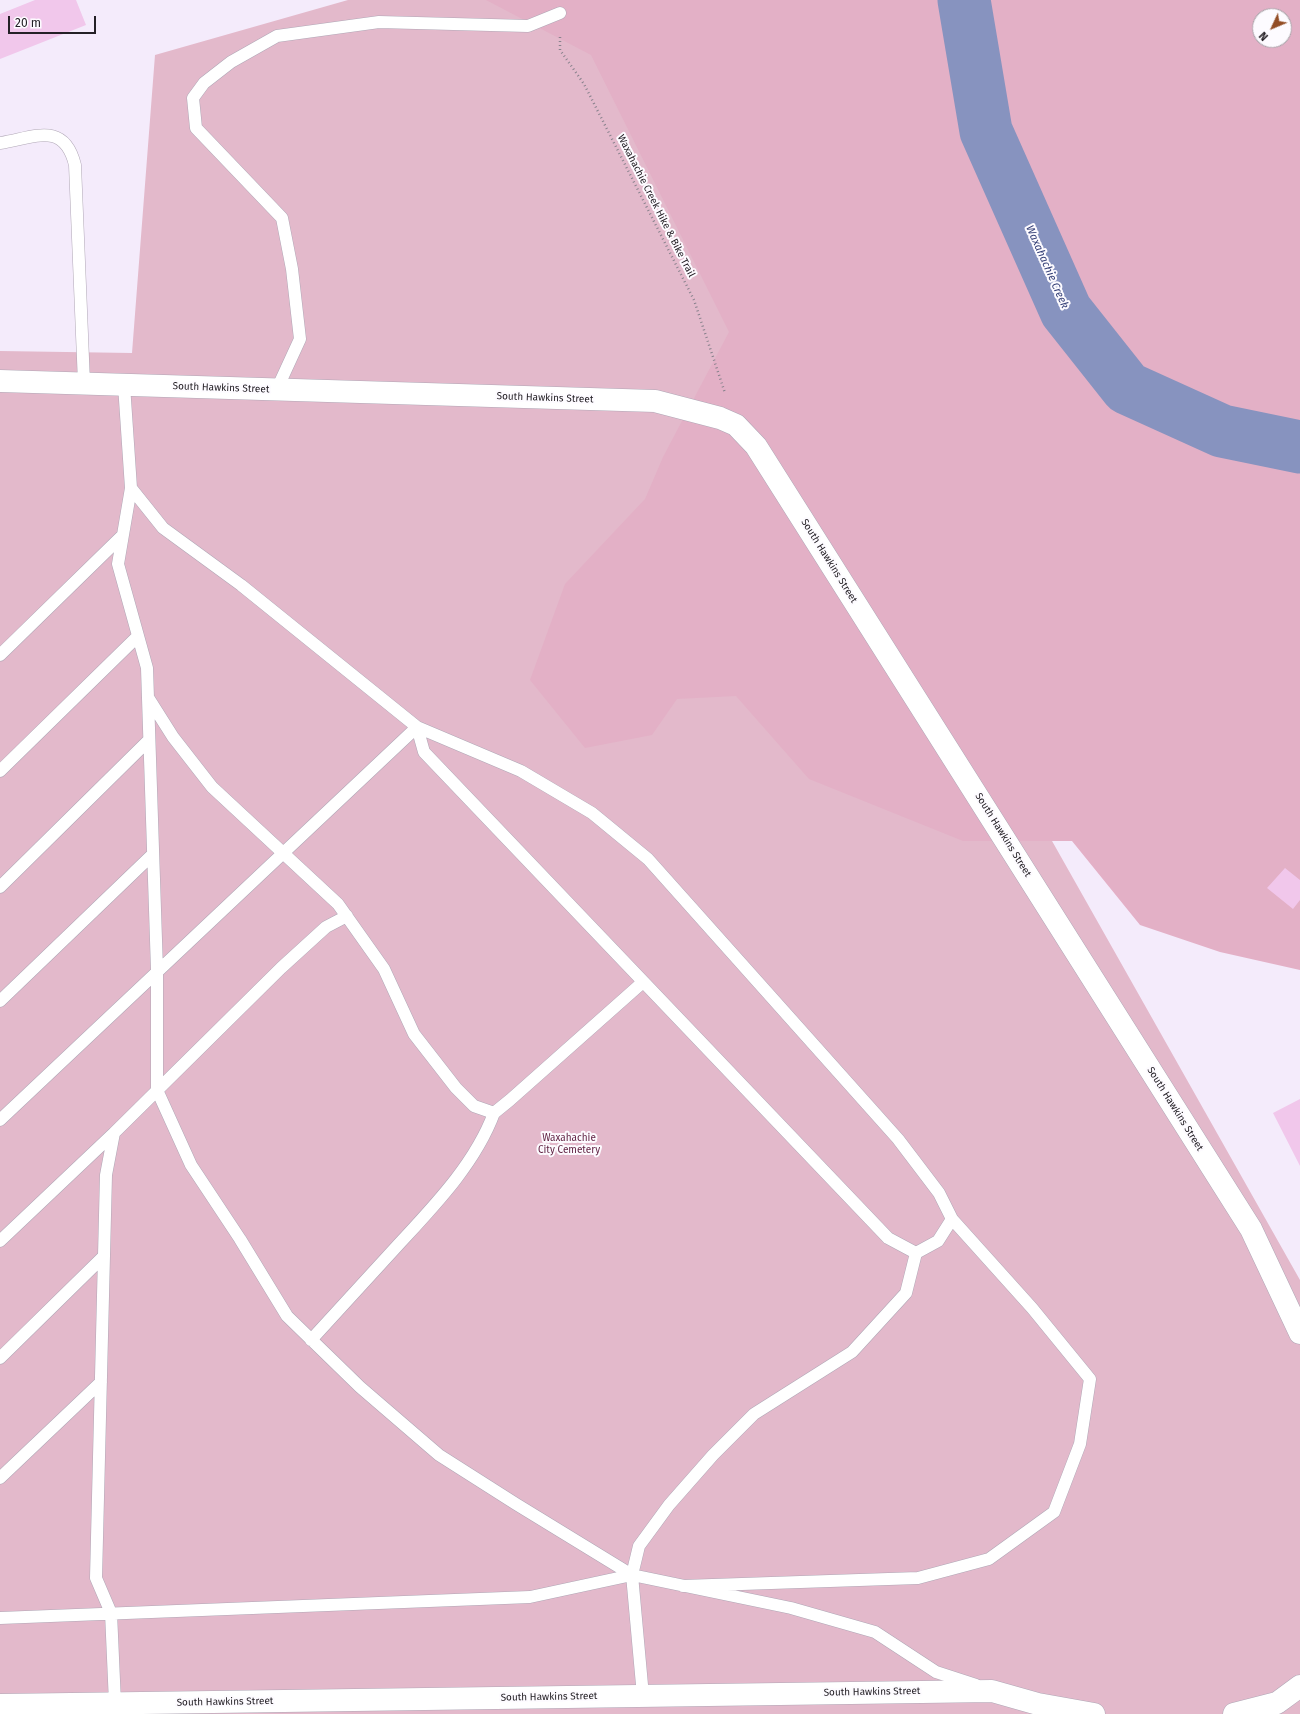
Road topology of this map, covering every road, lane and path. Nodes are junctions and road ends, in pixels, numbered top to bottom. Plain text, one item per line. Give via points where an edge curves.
1 (560, 13) joint
2 (0, 143) edge
3 (0, 381) edge
4 (84, 383) junction
5 (124, 384) junction
6 (277, 389) junction
7 (736, 425) junction
8 (131, 488) junction
9 (123, 535) junction
10 (138, 636) junction
11 (0, 655) edge
12 (148, 698) junction
13 (417, 727) junction
14 (149, 740) junction
15 (0, 771) edge
16 (284, 852) junction
17 (152, 855) junction
18 (0, 887) edge
19 (347, 916) junction
20 (157, 970) junction
21 (643, 982) junction
22 (0, 1001) edge
23 (157, 1090) junction
24 (494, 1113) junction
25 (0, 1120) edge
26 (114, 1133) junction
27 (952, 1220) junction
28 (0, 1241) edge
29 (916, 1253) junction
30 (104, 1256) junction
31 (1300, 1333) edge
32 (311, 1340) junction
33 (0, 1358) edge
34 (101, 1382) junction
35 (0, 1478) edge
36 (632, 1575) junction
37 (683, 1586) junction
38 (111, 1613) junction
39 (0, 1618) edge
40 (1300, 1686) edge
41 (992, 1691) junction
42 (643, 1696) junction
43 (115, 1703) junction
44 (0, 1705) edge
45 (1094, 1714) edge
46 (1234, 1714) edge

1 - 6 lane via 528,26 379,22 277,36 231,62 204,83 193,98 196,128 282,218 292,269 300,339
1 - 7 path, Waxahachie Creek Hike & Bike Trail via 560,50 584,84 694,300
2 - 4 lane via 42,134 53,135 72,154 76,173
3 - 4 street, South Hawkins Street
4 - 5 street, South Hawkins Street
5 - 6 street, South Hawkins Street
5 - 8 lane
6 - 7 street, South Hawkins Street via 655,402 720,418
7 - 31 street, South Hawkins Street via 756,446 1251,1229
8 - 9 lane
8 - 13 lane via 163,528 241,585
9 - 10 lane via 118,564
9 - 11 lane
10 - 12 lane via 147,668
10 - 15 lane
12 - 14 lane
12 - 16 lane via 173,737 212,787
13 - 16 lane
13 - 21 lane via 424,752
13 - 27 lane via 521,771 592,813 648,859 898,1139 939,1192
14 - 17 lane
14 - 18 lane
16 - 19 lane via 338,904
16 - 20 lane
17 - 20 lane
17 - 22 lane
19 - 23 lane via 326,927 281,968
19 - 24 lane via 384,969 414,1034 456,1088 474,1106
20 - 23 lane
20 - 25 lane
21 - 24 lane
21 - 29 lane via 888,1238
23 - 26 lane
23 - 32 lane via 191,1165 240,1239 286,1316
24 - 32 lane via 475,1151 435,1205
26 - 28 lane
26 - 30 lane via 106,1176
27 - 29 lane via 938,1242
27 - 37 lane via 1032,1308 1090,1379 1080,1444 1054,1512 989,1559 918,1578
29 - 36 lane via 906,1293 852,1352 754,1414 713,1454 639,1546
30 - 33 lane
30 - 34 lane
32 - 36 lane via 360,1387 439,1455
34 - 35 lane
34 - 38 lane via 96,1578
36 - 37 lane
36 - 38 lane via 530,1597
36 - 42 lane
37 - 41 lane via 791,1608 875,1632 936,1672
38 - 39 lane
38 - 43 lane
40 - 46 street via 1278,1703
41 - 42 street, South Hawkins Street
41 - 45 street, South Hawkins Street via 1038,1704
42 - 43 street, South Hawkins Street
43 - 44 street, South Hawkins Street

